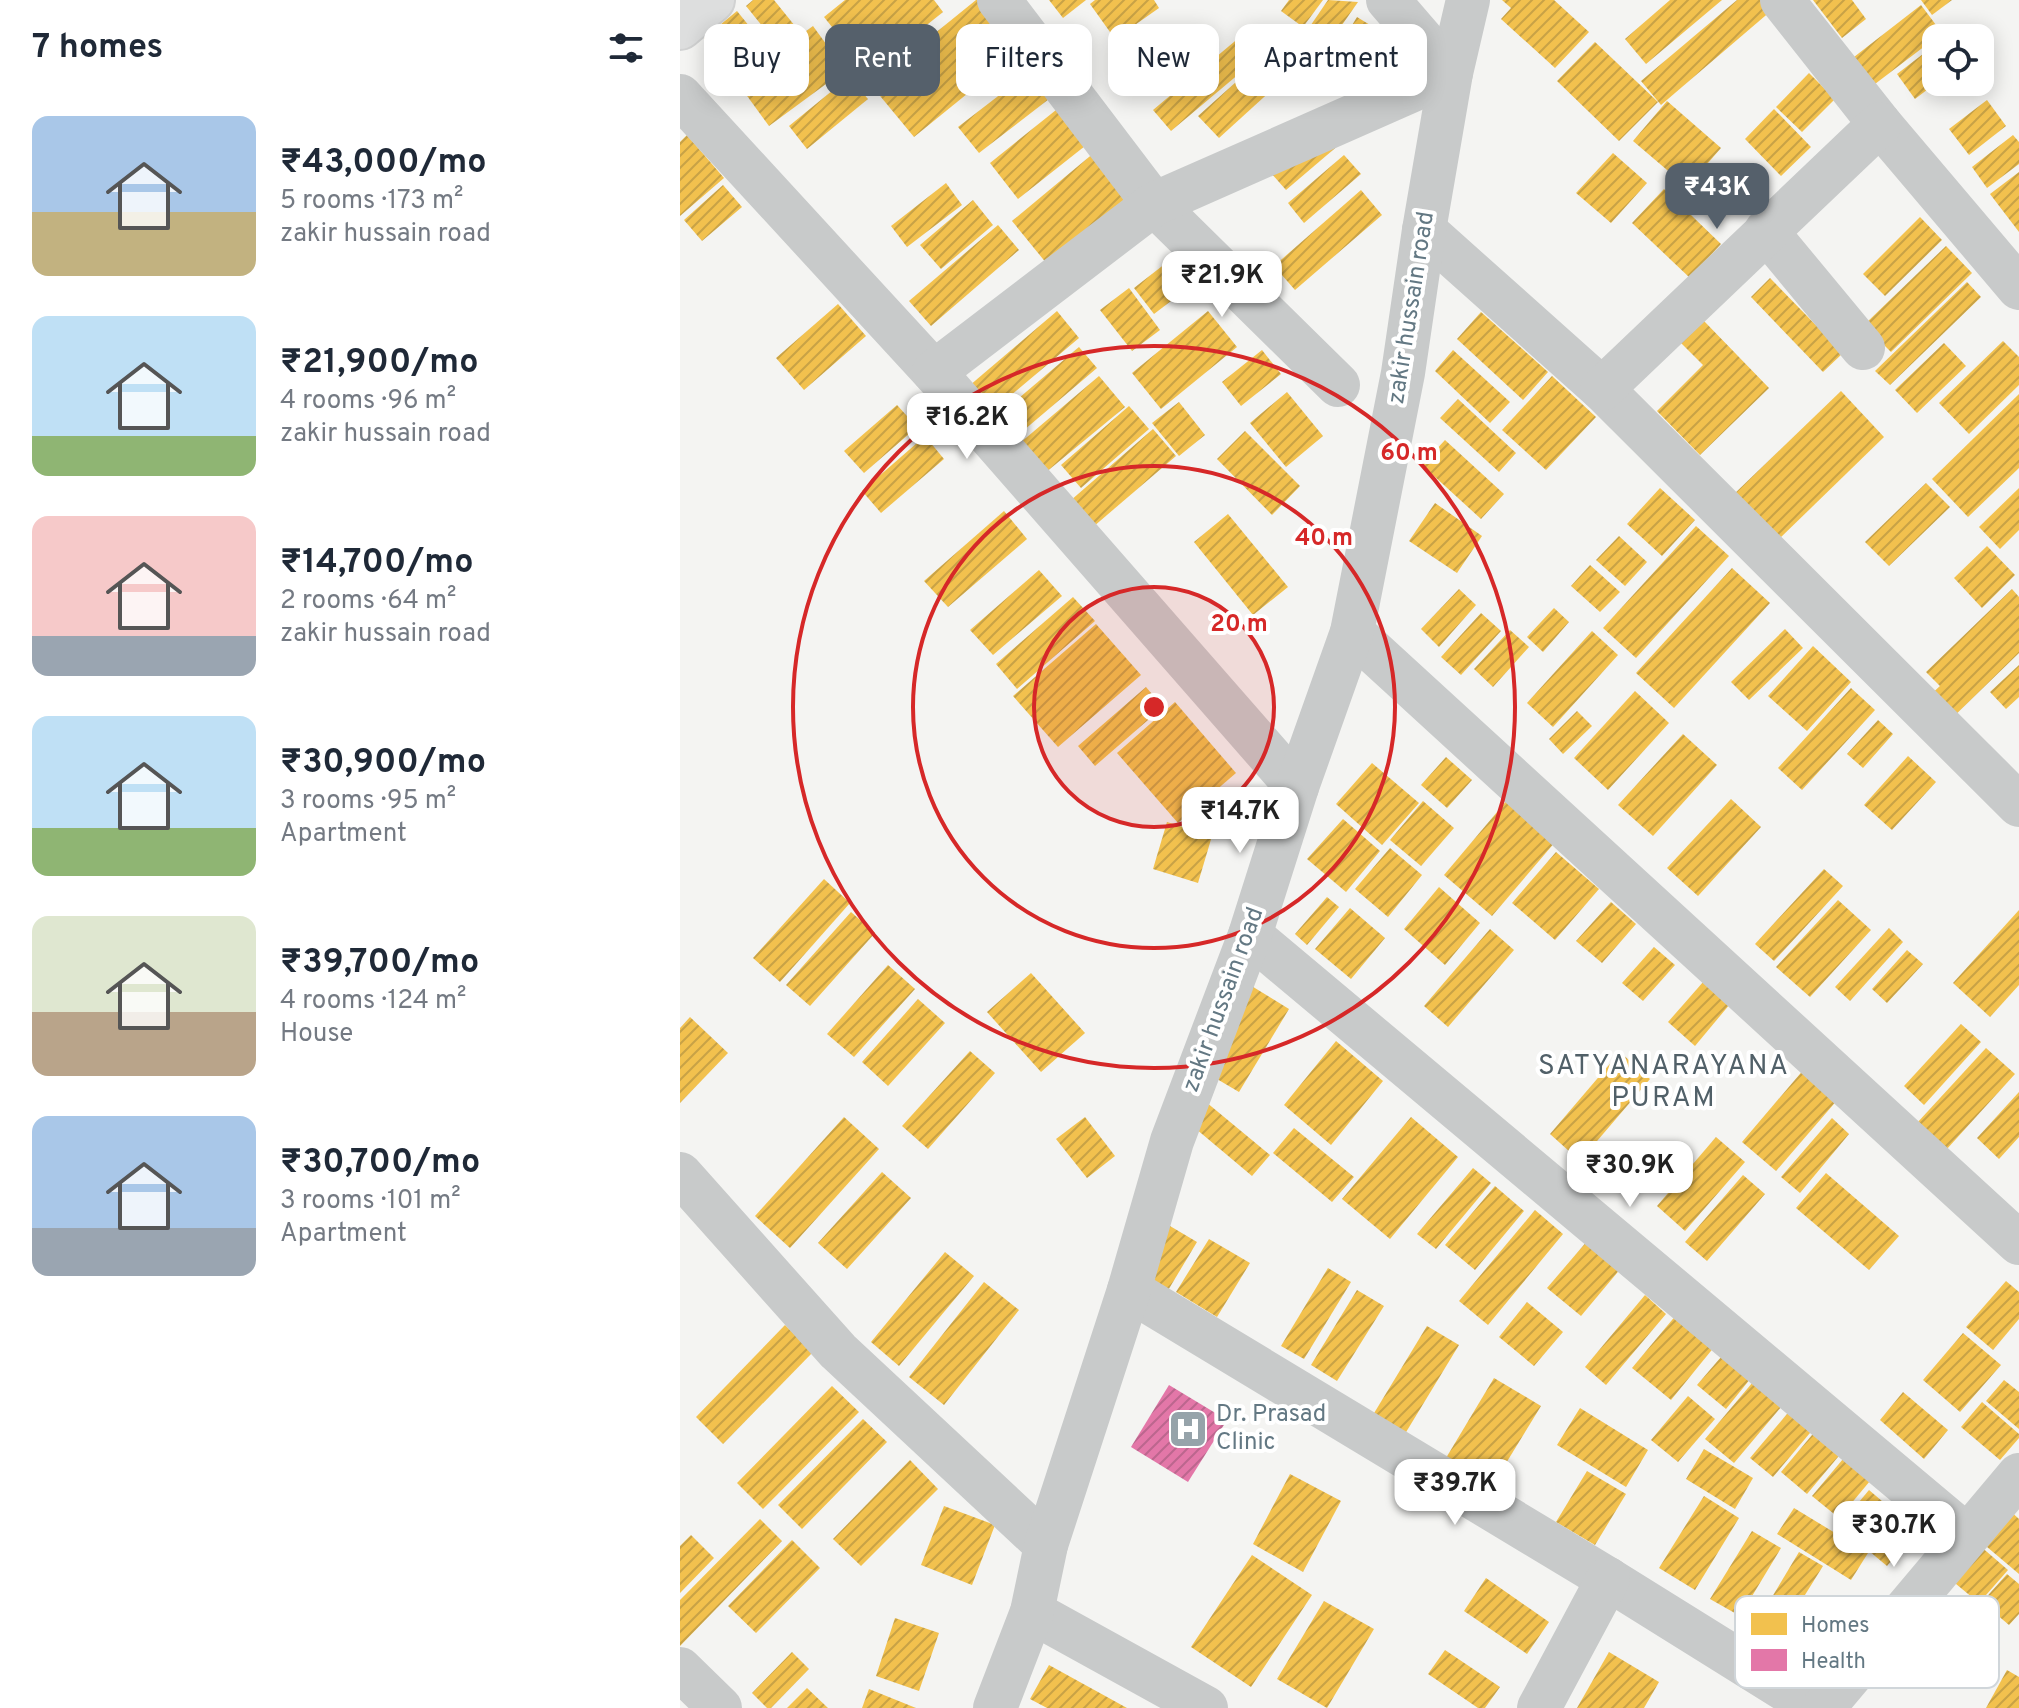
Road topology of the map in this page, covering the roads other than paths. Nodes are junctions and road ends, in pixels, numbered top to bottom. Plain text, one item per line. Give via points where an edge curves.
1 (712, 0) edge
2 (999, 0) edge
3 (1388, 0) edge
4 (1468, 0) edge
5 (1782, 0) edge
6 (680, 27) edge
7 (1451, 73) junction
8 (680, 96) edge
9 (1880, 124) junction
10 (1154, 204) junction
11 (1424, 230) junction
12 (1766, 231) junction
13 (2019, 288) edge
14 (1863, 348) dead end
15 (934, 372) junction
16 (1338, 385) dead end
17 (1602, 389) junction
18 (1352, 632) junction
19 (1297, 787) junction
20 (2019, 805) edge
21 (1250, 935) junction
22 (680, 1174) edge
23 (2019, 1243) edge
24 (1129, 1290) junction
25 (2019, 1475) edge
26 (1966, 1535) junction
27 (1046, 1545) junction
28 (1608, 1579) junction
29 (1916, 1596) edge
30 (1032, 1612) junction
31 (1735, 1658) edge
32 (680, 1669) edge
33 (1783, 1688) edge
34 (1840, 1688) edge
35 (720, 1708) edge
36 (995, 1708) edge
37 (1206, 1708) edge
38 (1539, 1708) edge
39 (1815, 1708) edge
40 (1823, 1708) edge

1 - 6 main road
2 - 10 street
3 - 7 street
4 - 7 street, zakir hussain road
5 - 9 street
7 - 10 street
7 - 11 street, zakir hussain road
8 - 15 street
9 - 12 street
9 - 13 street
10 - 15 street
10 - 16 street
11 - 17 street
11 - 18 street, zakir hussain road via 1403,373
12 - 14 street
12 - 17 street
15 - 19 street
17 - 20 street
18 - 19 street, zakir hussain road
18 - 23 street
19 - 21 street, zakir hussain road
21 - 24 street, zakir hussain road via 1172,1141
21 - 26 street
22 - 27 street via 838,1351
24 - 27 street, zakir hussain road
24 - 28 street
25 - 26 street
26 - 29 street
27 - 30 street, zakir hussain road
28 - 31 street
28 - 38 street
30 - 36 street, zakir hussain road
30 - 37 street
32 - 35 street
33 - 39 street
34 - 40 street

